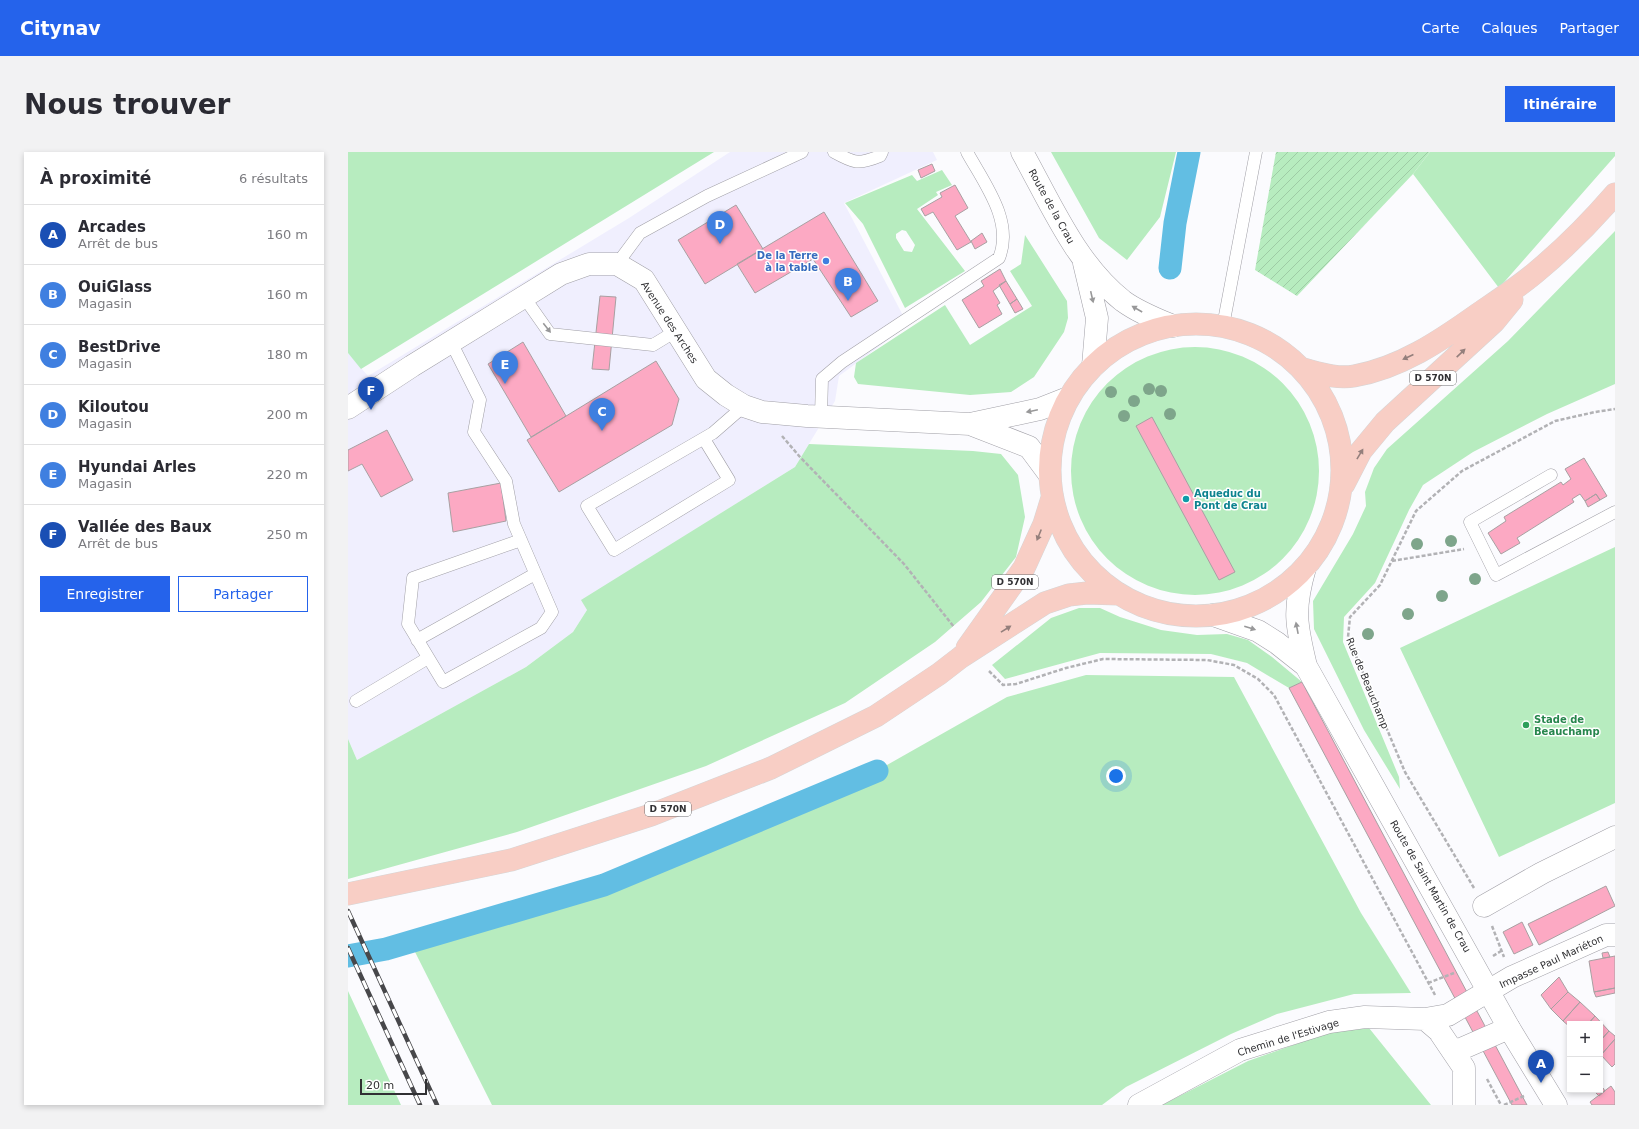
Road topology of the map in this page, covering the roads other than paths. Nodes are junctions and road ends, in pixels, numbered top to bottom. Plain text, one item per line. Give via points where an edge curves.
1 (802, 152) edge
2 (834, 152) edge
3 (882, 152) edge
4 (966, 152) edge
5 (1022, 152) edge
6 (1256, 152) edge
7 (1615, 194) edge
8 (1083, 260) junction
9 (617, 264) junction
10 (1534, 274) junction
11 (524, 297) junction
12 (1173, 326) junction
13 (1223, 326) junction
14 (676, 331) junction
15 (452, 342) junction
16 (1093, 366) junction
17 (1302, 369) junction
18 (1068, 398) junction
19 (348, 408) edge
20 (753, 409) junction
21 (821, 416) junction
22 (970, 424) junction
23 (704, 439) junction
24 (1049, 474) junction
25 (1551, 475) dead end
26 (1342, 489) junction
27 (1052, 498) junction
28 (1615, 512) edge
29 (521, 540) junction
30 (1306, 568) junction
31 (535, 574) junction
32 (1118, 594) junction
33 (1213, 616) junction
34 (417, 640) junction
35 (961, 657) junction
36 (428, 658) junction
37 (1306, 666) junction
38 (356, 701) dead end
39 (1615, 837) edge
40 (348, 894) edge
41 (1484, 906) road end
42 (1615, 935) edge
43 (1489, 991) junction
44 (1470, 1002) joint
45 (1425, 1019) junction
46 (1509, 1028) junction
47 (1454, 1052) junction
48 (1138, 1105) edge
49 (1464, 1105) edge
50 (1556, 1105) edge

1 - 9 lane via 707,196 640,233
2 - 3 lane via 853,162 864,163 880,156
4 - 21 lane via 999,209 1004,245 999,258 842,362 822,379
5 - 8 street, Route de la Crau
6 - 13 lane
7 - 10 main road, D 570N via 1589,224
12 -> 8 street via 1124,302
8 -> 16 street via 1097,318
9 - 11 street via 589,264 568,272
9 - 14 street, Avenue des Arches via 644,280
10 -> 17 main road, D 570N via 1444,338 1380,370 1352,376 1331,376
26 -> 10 main road, D 570N via 1361,451 1385,422 1494,322
11 -> 14 lane via 550,334 653,345
11 - 15 street
12 - 13 main road
12 - 16 main road via 1150,331 1129,340 1110,351
13 - 17 main road via 1266,341 1286,354
14 - 20 street, Avenue des Arches via 706,379 722,393
15 - 19 street
15 - 29 lane via 480,400 474,432 506,481 514,524
16 - 18 main road
17 - 26 main road via 1322,395 1336,425 1342,456
18 -> 22 street, Avenue des Arches via 1040,409
18 - 24 main road via 1051,447
20 - 21 street, Avenue des Arches
20 - 23 lane
21 - 22 street, Avenue des Arches
22 - 24 street, Avenue des Arches via 1029,447
23 - 23 lane via 587,506 614,550 729,480
24 - 27 main road
25 - 28 lane via 1470,522 1496,575
26 - 30 main road via 1335,517 1326,537
27 - 32 main road via 1058,521 1082,563 1098,580
27 -> 35 main road, D 570N via 1044,524 1024,568
29 - 31 lane
29 - 34 lane via 413,578 408,624
30 - 33 main road via 1286,586 1264,600 1239,610
37 -> 30 street, Route de Saint Martin de Crau via 1296,620 1298,591
31 - 34 lane
31 - 36 lane via 552,612 541,628 442,682
32 - 33 main road via 1148,608 1174,615
35 -> 32 main road, D 570N via 1045,603 1069,595
33 -> 37 street, Route de Saint Martin de Crau via 1258,631
34 - 36 lane
35 - 40 main road, D 570N via 876,716 771,768 658,812 511,860
36 - 38 lane
37 - 43 street, Route de Saint Martin de Crau
39 - 41 street via 1542,873
42 - 43 street, Impasse Paul Mariéton via 1606,935 1512,977
43 - 44 street, Impasse Paul Mariéton
43 - 46 street, Route de Saint Martin de Crau
44 - 45 street, Chemin de l'Estivage via 1448,1015
45 - 47 street via 1439,1031
45 - 48 street, Chemin de l'Estivage via 1365,1017 1329,1022 1240,1050
46 - 47 street
46 - 50 street, Route de Saint Martin de Crau
47 - 49 street via 1464,1068

